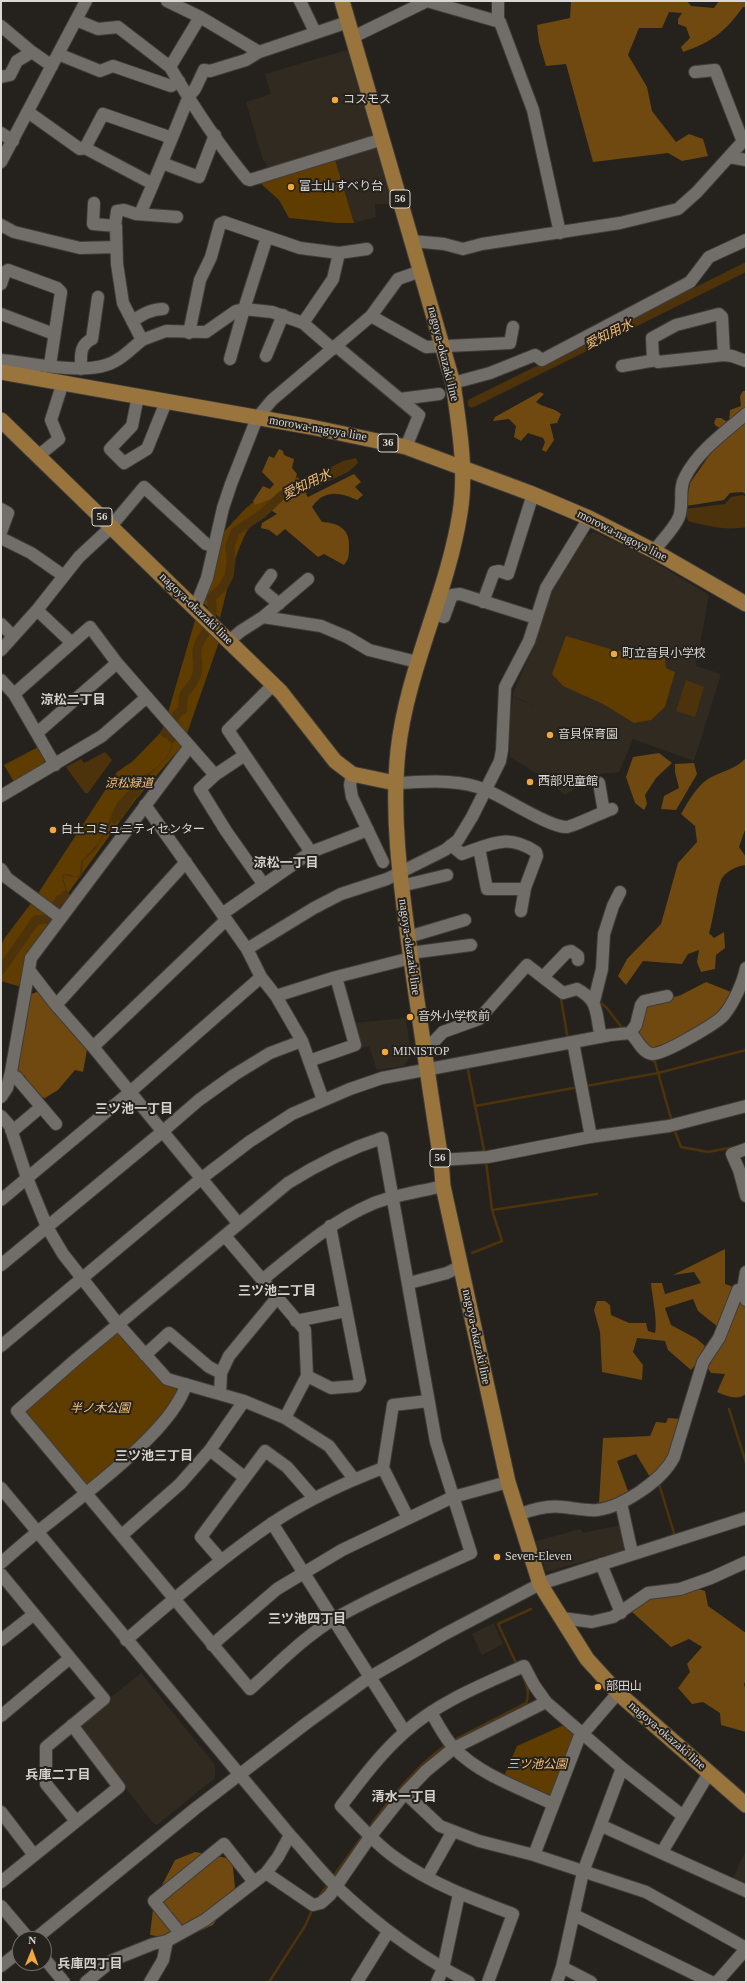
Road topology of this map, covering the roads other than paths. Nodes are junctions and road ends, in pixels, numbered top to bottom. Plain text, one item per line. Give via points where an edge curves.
1 (86, 1) edge
2 (167, 1) edge
3 (300, 1) edge
4 (342, 1) edge
5 (498, 1) edge
6 (458, 5) edge
7 (200, 17) junction
8 (76, 20) junction
9 (498, 21) junction
10 (348, 22) junction
11 (1, 26) edge
12 (315, 32) junction
13 (353, 37) junction
14 (32, 52) junction
15 (259, 52) junction
16 (58, 54) junction
17 (52, 66) junction
18 (170, 67) junction
19 (695, 72) dead end
20 (1, 77) edge
21 (179, 81) junction
22 (189, 96) junction
23 (28, 112) junction
24 (1, 133) edge
25 (215, 135) junction
26 (172, 138) junction
27 (383, 139) junction
28 (744, 140) edge
29 (12, 141) junction
30 (85, 148) junction
31 (728, 157) junction
32 (746, 160) edge
33 (1, 162) edge
34 (162, 162) junction
35 (153, 184) junction
36 (94, 203) dead end
37 (140, 214) junction
38 (177, 217) dead end
39 (1, 225) edge
40 (115, 226) junction
41 (560, 233) junction
42 (267, 237) junction
43 (746, 240) edge
44 (412, 241) junction
45 (116, 247) junction
46 (367, 249) dead end
47 (339, 253) junction
48 (421, 271) junction
49 (1, 284) edge
50 (98, 298) dead end
51 (244, 308) junction
52 (163, 309) dead end
53 (1, 314) edge
54 (282, 315) junction
55 (371, 316) junction
56 (132, 321) junction
57 (303, 323) junction
58 (514, 327) dead end
59 (189, 333) junction
60 (54, 334) junction
61 (142, 340) junction
62 (335, 347) junction
63 (443, 347) junction
64 (724, 355) junction
65 (266, 356) dead end
66 (230, 359) dead end
67 (1, 360) edge
68 (656, 360) junction
69 (746, 361) edge
70 (50, 365) junction
71 (622, 366) dead end
72 (81, 369) junction
73 (1, 372) edge
74 (63, 382) junction
75 (454, 390) junction
76 (439, 394) dead end
77 (138, 396) junction
78 (400, 399) junction
79 (166, 402) junction
80 (746, 414) edge
81 (257, 418) junction
82 (1, 420) edge
83 (406, 447) junction
84 (38, 456) junction
85 (461, 468) junction
86 (533, 494) junction
87 (1, 508) edge
88 (589, 518) junction
89 (112, 526) junction
90 (1, 532) edge
91 (1, 538) edge
92 (214, 547) junction
93 (654, 551) junction
94 (271, 575) dead end
95 (64, 576) junction
96 (308, 579) dead end
97 (483, 602) junction
98 (279, 604) junction
99 (746, 604) edge
100 (37, 610) junction
101 (199, 611) junction
102 (433, 614) junction
103 (263, 617) junction
104 (536, 618) junction
105 (1, 624) edge
106 (13, 636) junction
107 (229, 641) junction
108 (72, 643) junction
109 (1, 650) edge
110 (417, 662) junction
111 (117, 663) junction
112 (1, 680) edge
113 (273, 684) junction
114 (14, 694) junction
115 (147, 697) junction
116 (37, 733) junction
117 (190, 746) junction
118 (245, 755) junction
119 (55, 765) junction
120 (352, 774) junction
121 (215, 775) junction
122 (395, 783) junction
123 (599, 783) dead end
124 (486, 790) junction
125 (1, 796) edge
126 (145, 805) junction
127 (368, 830) junction
128 (451, 845) junction
129 (479, 848) junction
130 (310, 852) junction
131 (186, 862) junction
132 (383, 862) dead end
133 (1, 869) edge
134 (447, 876) dead end
135 (400, 879) junction
136 (264, 885) junction
137 (525, 889) junction
138 (620, 892) dead end
139 (521, 912) dead end
140 (60, 916) junction
141 (224, 917) junction
142 (465, 920) dead end
143 (408, 937) junction
144 (471, 945) dead end
145 (247, 949) junction
146 (411, 956) junction
147 (578, 960) dead end
148 (29, 970) junction
149 (746, 970) edge
150 (261, 976) junction
151 (336, 977) junction
152 (543, 977) junction
153 (276, 996) junction
154 (667, 996) dead end
155 (594, 1001) junction
156 (56, 1005) junction
157 (630, 1033) junction
158 (600, 1036) junction
159 (302, 1041) junction
160 (573, 1042) junction
161 (93, 1047) junction
162 (424, 1052) junction
163 (309, 1061) junction
164 (426, 1070) junction
165 (10, 1076) junction
166 (130, 1092) junction
167 (1, 1097) edge
168 (323, 1100) junction
169 (746, 1106) edge
170 (41, 1107) junction
171 (1, 1116) edge
172 (56, 1124) dead end
173 (11, 1130) junction
174 (162, 1132) junction
175 (591, 1137) junction
176 (746, 1149) edge
177 (441, 1160) junction
178 (27, 1178) junction
179 (202, 1178) junction
180 (442, 1186) junction
181 (746, 1196) edge
182 (393, 1197) junction
183 (1, 1200) edge
184 (238, 1224) junction
185 (330, 1226) junction
186 (47, 1227) junction
187 (225, 1236) junction
188 (1, 1265) edge
189 (461, 1266) junction
190 (746, 1272) edge
191 (82, 1278) junction
192 (262, 1280) junction
193 (408, 1283) junction
194 (745, 1292) edge
195 (276, 1299) junction
196 (346, 1310) junction
197 (296, 1321) junction
198 (118, 1324) junction
199 (1, 1346) edge
200 (145, 1354) junction
201 (221, 1374) junction
202 (307, 1376) junction
203 (186, 1384) junction
204 (220, 1394) junction
205 (428, 1401) junction
206 (244, 1402) junction
207 (285, 1418) junction
208 (210, 1450) junction
209 (383, 1468) junction
210 (244, 1477) junction
211 (354, 1480) junction
212 (508, 1482) junction
213 (1, 1488) edge
214 (86, 1493) junction
215 (453, 1497) junction
216 (314, 1498) junction
217 (621, 1503) junction
218 (518, 1515) junction
219 (408, 1518) junction
220 (746, 1518) edge
221 (272, 1523) junction
222 (37, 1532) junction
223 (122, 1535) junction
224 (632, 1553) junction
225 (221, 1560) junction
226 (746, 1562) edge
227 (1, 1563) edge
228 (601, 1564) junction
229 (303, 1573) junction
230 (1, 1574) edge
231 (540, 1584) junction
232 (174, 1598) junction
233 (621, 1613) junction
234 (33, 1615) junction
235 (562, 1618) junction
236 (333, 1620) junction
237 (1, 1640) edge
238 (126, 1640) junction
239 (212, 1645) junction
240 (70, 1658) junction
241 (370, 1677) junction
242 (618, 1693) junction
243 (546, 1702) junction
244 (431, 1712) junction
245 (1, 1716) edge
246 (72, 1725) junction
247 (405, 1732) junction
248 (583, 1732) junction
249 (454, 1748) junction
250 (622, 1768) junction
251 (710, 1773) junction
252 (240, 1774) junction
253 (405, 1792) junction
254 (553, 1804) junction
255 (746, 1805) edge
256 (1, 1812) edge
257 (683, 1816) junction
258 (76, 1821) junction
259 (602, 1826) junction
260 (453, 1831) junction
261 (290, 1835) junction
262 (370, 1837) junction
263 (662, 1852) junction
264 (34, 1855) junction
265 (534, 1855) junction
266 (583, 1872) junction
267 (266, 1874) junction
268 (427, 1877) junction
269 (1, 1882) edge
270 (254, 1882) junction
271 (337, 1887) junction
272 (746, 1891) edge
273 (459, 1894) junction
274 (1, 1906) edge
275 (574, 1915) junction
276 (22, 1931) edge
277 (45, 1931) edge
278 (388, 1932) junction
279 (180, 1933) junction
280 (167, 1941) junction
281 (746, 1948) edge
282 (12, 1957) edge
283 (1, 1966) edge
284 (52, 1968) edge
285 (562, 1968) junction
286 (443, 1969) junction
287 (64, 1982) edge
288 (86, 1982) edge
289 (150, 1982) edge
290 (357, 1982) edge
291 (437, 1982) edge
292 (469, 1982) edge
293 (488, 1982) edge
294 (557, 1982) edge
295 (591, 1982) edge
296 (711, 1982) edge
297 (717, 1982) edge

1 - 8 street
2 - 7 street
3 - 12 street
4 - 10 main road, nagoya-okazaki line / 56
5 - 9 street
6 - 9 street
6 - 13 street via 427,1
7 - 15 street
7 - 18 street
8 - 16 street
8 - 18 street via 98,29 118,27
9 - 41 street via 533,110
10 - 12 street
10 - 13 main road, nagoya-okazaki line / 56
11 - 14 street
12 - 15 street
13 - 27 main road, nagoya-okazaki line / 56
14 - 17 street
14 - 20 street via 17,61 10,75
15 - 22 street via 246,60 210,71 204,70
16 - 17 street
16 - 21 street via 100,71 113,66 171,86
17 - 23 street
18 - 21 street
19 - 28 street via 715,70
21 - 22 street
22 - 25 street
22 - 26 street
23 - 29 street
23 - 30 street via 80,149
24 - 29 street
25 - 27 street via 233,162 250,180
25 - 34 street via 199,177
26 - 30 street via 103,114
26 - 34 street
27 - 44 main road, nagoya-okazaki line / 56
28 - 31 street
29 - 33 street
30 - 35 street
31 - 32 street
31 - 41 street via 678,209 620,223
34 - 35 street
35 - 37 street
36 - 40 street via 94,224
37 - 38 street
37 - 40 street via 117,211
39 - 45 street via 14,232 80,248
40 - 45 street
41 - 44 street via 463,249
42 - 47 street via 300,248
42 - 51 street
42 - 59 street via 250,229 224,222 220,224 211,257 200,280
43 - 75 street via 709,257 690,282 542,360 535,355
44 - 48 main road, nagoya-okazaki line / 56
45 - 56 street via 123,303
46 - 47 street
47 - 57 street via 333,279
48 - 55 street via 398,279
48 - 63 main road, nagoya-okazaki line / 56
49 - 60 street via 8,270 57,288 61,292
50 - 72 street via 92,339 85,343 80,353
51 - 54 street
51 - 59 street via 206,332
51 - 66 street
52 - 56 street via 144,314
53 - 60 street
54 - 57 street
54 - 65 street
55 - 62 street
55 - 63 street via 426,347
56 - 61 street
57 - 62 street
58 - 63 street via 510,343
59 - 61 street via 166,331
60 - 70 street
61 - 72 street via 107,365
62 - 78 street
62 - 81 street via 272,400
63 - 75 main road, nagoya-okazaki line / 56
64 - 68 street via 658,362
64 - 68 street via 720,314 676,325 654,336 653,359
64 - 69 street
67 - 70 street
68 - 71 street
70 - 72 street
73 - 74 main road, morowa-nagoya line / 36
74 - 77 main road, morowa-nagoya line / 36
74 - 84 street via 51,420 60,439
75 - 85 main road, nagoya-okazaki line / 56 via 460,427
76 - 78 street
77 - 79 main road, morowa-nagoya line / 36
77 - 79 street via 132,426 110,449 124,463 147,449
78 - 83 street via 419,415
79 - 81 main road, morowa-nagoya line / 36
80 - 93 street via 698,458 684,478 679,516
81 - 83 main road, morowa-nagoya line / 36
81 - 92 street via 231,484
82 - 84 main road, nagoya-okazaki line / 56
83 - 85 main road, morowa-nagoya line / 36
84 - 89 main road, nagoya-okazaki line / 56
85 - 86 main road, morowa-nagoya line / 36
85 - 102 main road, nagoya-okazaki line / 56 via 463,486 460,512
86 - 88 main road, morowa-nagoya line / 36
86 - 97 street via 508,574 494,572
87 - 90 street via 8,513
88 - 93 main road, morowa-nagoya line / 36
88 - 104 street via 546,588
89 - 92 street via 144,487 206,544
89 - 95 street via 79,557
89 - 101 main road, nagoya-okazaki line / 56
91 - 95 street via 31,553
92 - 101 street
93 - 99 main road, morowa-nagoya line / 36
94 - 98 street via 261,589
95 - 100 street
96 - 98 street
97 - 102 street via 460,594 452,595 444,617
97 - 104 street
98 - 103 street
100 - 106 street
100 - 108 street
101 - 107 main road, nagoya-okazaki line / 56
102 - 110 main road, nagoya-okazaki line / 56
103 - 107 street via 241,630
103 - 110 street via 320,626 369,650
104 - 124 street via 529,641 505,687 500,761
105 - 106 street
106 - 109 street
107 - 113 main road, nagoya-okazaki line / 56
108 - 111 street via 90,627
108 - 114 street
110 - 122 main road, nagoya-okazaki line / 56 via 402,722
111 - 115 street
111 - 116 street
112 - 114 street
113 - 118 street via 228,730
113 - 120 main road, nagoya-okazaki line / 56 via 335,761
114 - 116 street
115 - 117 street
115 - 119 street via 102,736
116 - 119 street
117 - 121 street
117 - 126 street
118 - 121 street
118 - 130 street
119 - 125 street
120 - 122 main road, nagoya-okazaki line / 56
120 - 127 street via 352,797
121 - 136 street via 200,789
122 - 124 street via 455,783
122 - 135 main road, nagoya-okazaki line / 56
123 - 124 street via 608,810 567,827 551,823
124 - 128 street via 458,840
126 - 131 street
126 - 140 street
127 - 130 street
127 - 132 street
128 - 129 street via 462,854
128 - 135 street
129 - 137 street via 487,889
129 - 137 street via 510,841 536,852 537,856
130 - 136 street
131 - 141 street
131 - 156 street
133 - 140 street via 7,878
134 - 135 street
135 - 143 main road, nagoya-okazaki line / 56
135 - 145 street via 387,879 341,894
136 - 141 street
137 - 139 street
138 - 155 street via 612,906 604,934 602,968
140 - 148 street via 31,958
141 - 145 street
141 - 161 street
142 - 143 street
143 - 146 main road, nagoya-okazaki line / 56
144 - 146 street
145 - 150 street
146 - 151 street
146 - 162 main road, nagoya-okazaki line / 56
147 - 152 street via 578,956 571,951 563,955
148 - 156 street
148 - 165 street
149 - 157 street via 724,1015 674,1046 652,1054
150 - 153 street
150 - 166 street
151 - 153 street
151 - 163 street via 355,1045
152 - 155 street via 563,993 576,989
152 - 162 street via 527,965 479,1019 443,1032
153 - 159 street
154 - 157 street via 644,1001 636,1025
155 - 158 street
156 - 161 street
157 - 158 street
158 - 160 street
159 - 163 street
159 - 174 street via 270,1054 234,1075 199,1100
160 - 164 street
160 - 175 street
161 - 166 street
162 - 164 main road, nagoya-okazaki line / 56
163 - 168 street
164 - 168 street via 382,1078
164 - 177 main road, nagoya-okazaki line / 56
165 - 167 street
165 - 170 street via 16,1077
166 - 174 street
166 - 178 street
168 - 179 street via 271,1127
169 - 175 street via 669,1126
170 - 172 street
170 - 173 street
171 - 173 street
173 - 178 street
174 - 179 street
174 - 186 street
175 - 177 street via 488,1157
176 - 181 street via 732,1154
177 - 180 main road, nagoya-okazaki line / 56
178 - 183 street
178 - 186 street
179 - 184 street
179 - 191 street
180 - 182 street
180 - 189 main road, nagoya-okazaki line / 56
182 - 184 street via 382,1138 359,1145 318,1164 288,1183
182 - 185 street via 356,1211
182 - 193 street
184 - 187 street
185 - 192 street
185 - 196 street
186 - 188 street
186 - 191 street via 63,1254
187 - 192 street
187 - 198 street
189 - 193 street via 447,1273
189 - 212 main road, nagoya-okazaki line / 56
190 - 194 street
191 - 198 street
191 - 199 street
192 - 195 street
193 - 205 street
194 - 217 street via 738,1290 720,1338 703,1362 672,1462 643,1489
195 - 197 street
195 - 201 street via 228,1356
196 - 197 street
196 - 202 street via 360,1382 358,1386 331,1388
197 - 202 street via 305,1330
198 - 200 street
198 - 214 street via 17,1411
200 - 201 street via 169,1333
200 - 203 street via 167,1380
201 - 204 street
202 - 207 street
203 - 204 street
203 - 214 street via 183,1396 143,1444
204 - 206 street
205 - 209 street via 393,1406
205 - 215 street via 436,1442
206 - 207 street
206 - 208 street
207 - 211 street via 329,1446
208 - 210 street
208 - 223 street via 180,1484
209 - 211 street
209 - 219 street
210 - 216 street via 265,1451 287,1467
210 - 225 street via 201,1537
211 - 216 street
212 - 215 street
212 - 218 main road, nagoya-okazaki line / 56
213 - 222 street
214 - 222 street
214 - 223 street
215 - 219 street
215 - 236 street via 471,1553
216 - 221 street
217 - 218 street via 596,1510 548,1506
217 - 224 street
218 - 231 main road, nagoya-okazaki line / 56
219 - 229 street via 342,1550
220 - 224 street
221 - 225 street
221 - 229 street
222 - 227 street
222 - 238 street
223 - 232 street
224 - 228 street
225 - 232 street
226 - 233 street via 680,1589 648,1593
228 - 231 street
228 - 233 street
229 - 236 street
229 - 239 street via 277,1589
230 - 234 street
231 - 235 main road, nagoya-okazaki line / 56
231 - 241 street
232 - 238 street
232 - 239 street
233 - 235 street via 592,1622
234 - 237 street
234 - 240 street
235 - 242 main road, nagoya-okazaki line / 56 via 587,1659
236 - 239 street via 250,1689
236 - 241 street
238 - 252 street
240 - 245 street
240 - 246 street via 104,1700
241 - 247 street
241 - 252 street
242 - 248 street
242 - 251 main road, nagoya-okazaki line / 56
243 - 244 street via 524,1666
243 - 248 street
243 - 249 street
244 - 247 street
244 - 249 street
246 - 258 street via 46,1747 46,1784
246 - 258 street via 119,1787
247 - 262 street via 376,1760 341,1806
248 - 250 street
248 - 254 street
249 - 253 street
249 - 254 street via 484,1770
250 - 257 street
250 - 259 street
251 - 255 main road, nagoya-okazaki line / 56
251 - 257 street
252 - 261 street
252 - 277 street
253 - 260 street via 440,1826
253 - 262 street
254 - 265 street
256 - 264 street
257 - 263 street
258 - 264 street
259 - 263 street
259 - 266 street
260 - 265 street via 479,1841
260 - 268 street
261 - 267 street
261 - 271 street
262 - 268 street via 396,1859
262 - 271 street
263 - 272 street
264 - 269 street
265 - 266 street
266 - 275 street
266 - 281 street via 646,1892
267 - 270 street
267 - 271 street via 313,1905 321,1903
268 - 273 street
270 - 279 street via 205,1920
270 - 279 street via 224,1844 154,1901
271 - 278 street
273 - 286 street
273 - 293 street via 513,1914
274 - 276 street
275 - 285 street
275 - 296 street
278 - 286 street
278 - 290 street
279 - 280 street
280 - 288 street via 113,1960
280 - 289 street via 163,1960
281 - 297 street
282 - 283 street
284 - 287 street
285 - 294 street
285 - 295 street
286 - 291 street
286 - 292 street

